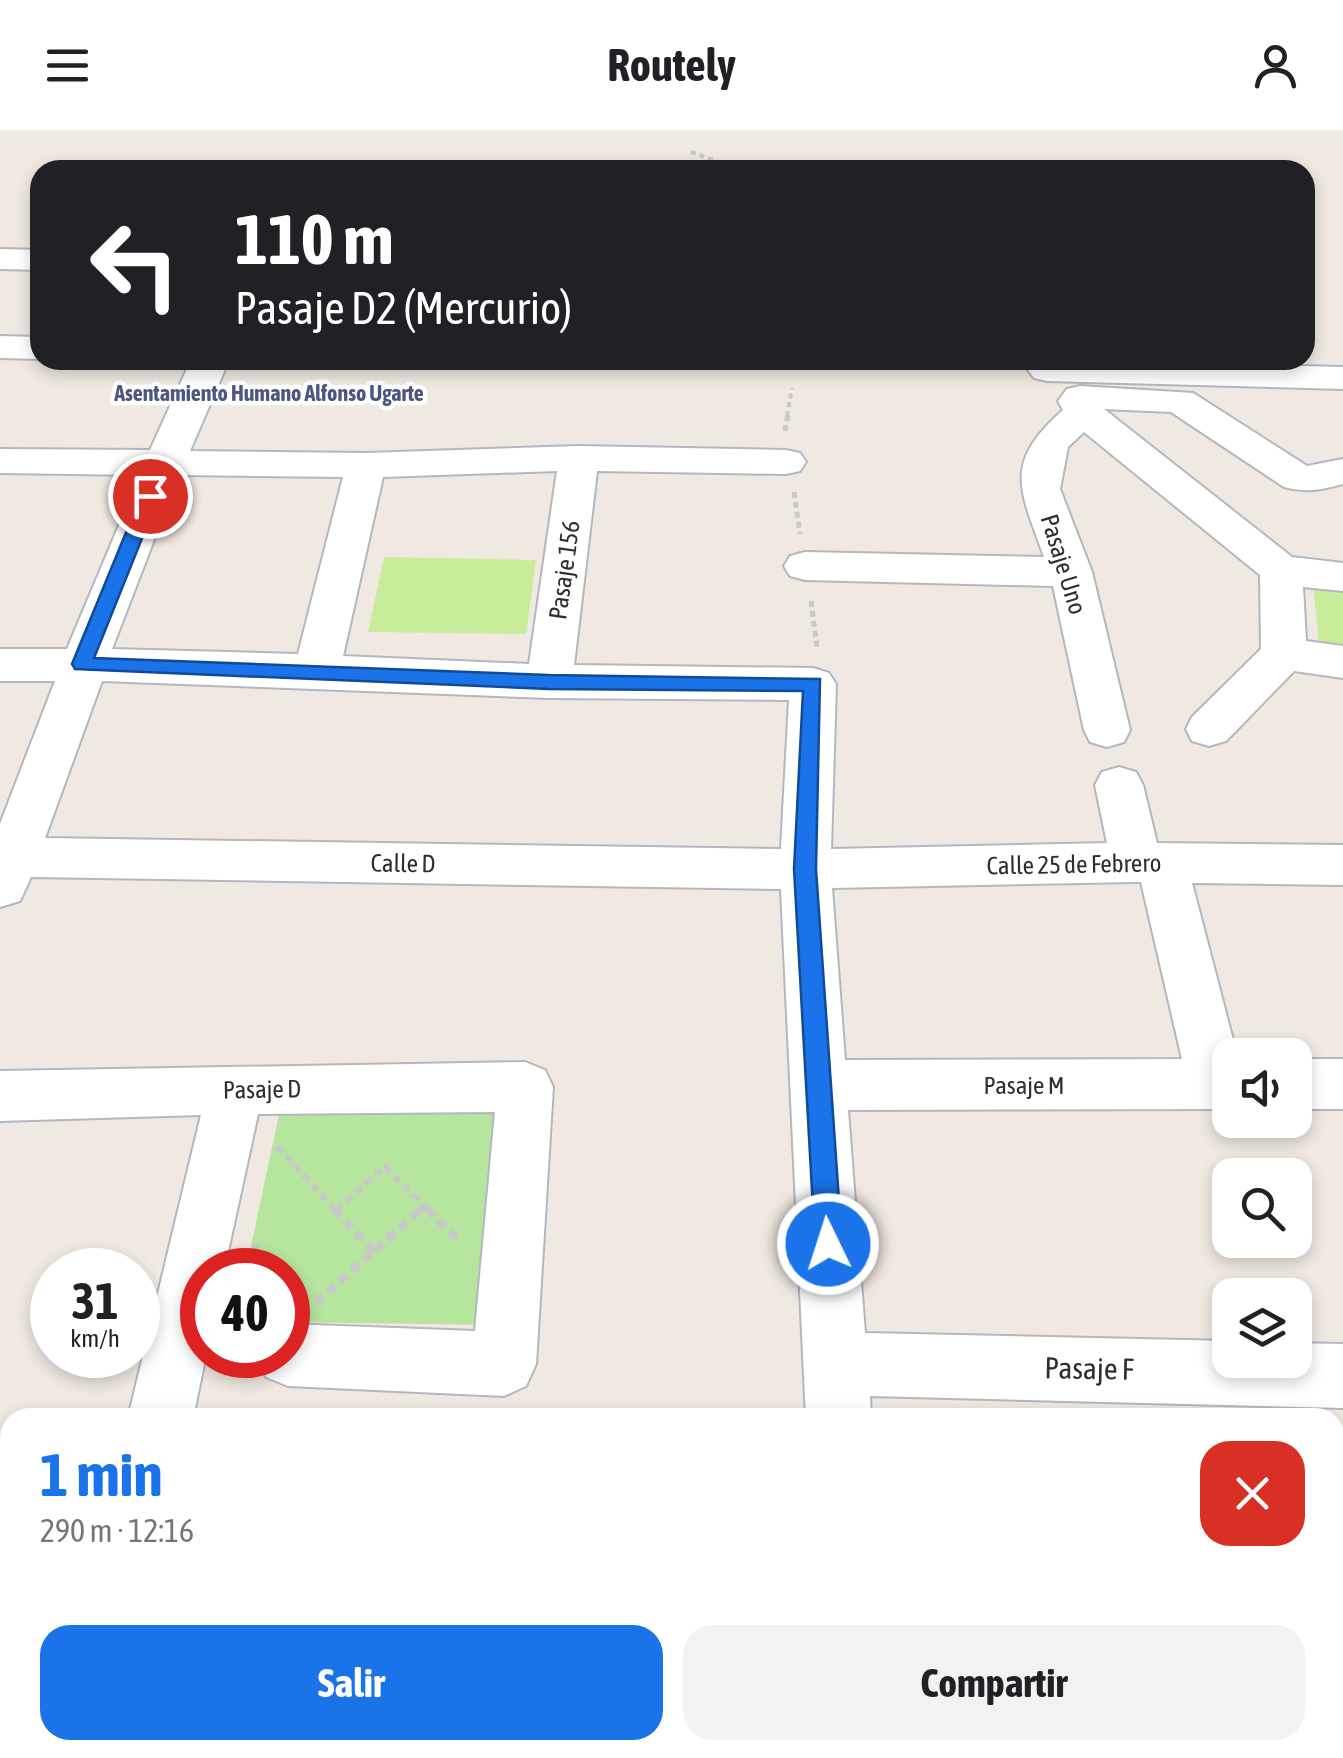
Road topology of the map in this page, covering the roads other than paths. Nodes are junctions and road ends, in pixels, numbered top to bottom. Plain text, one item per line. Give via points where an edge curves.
1 (0, 259) edge
2 (30, 260) edge
3 (0, 347) edge
4 (30, 348) edge
5 (205, 370) edge
6 (1047, 370) dead end
7 (1335, 386) edge
8 (1083, 412) junction
9 (579, 458) junction
10 (0, 461) edge
11 (164, 462) junction
12 (786, 462) dead end
13 (366, 466) junction
14 (1343, 472) edge
15 (805, 566) dead end
16 (1281, 570) junction
17 (1071, 572) junction
18 (1343, 576) edge
19 (1284, 654) junction
20 (1343, 662) edge
21 (82, 664) junction
22 (0, 665) edge
23 (316, 674) junction
24 (549, 682) junction
25 (1209, 729) dead end
26 (1107, 730) dead end
27 (1119, 786) dead end
28 (1149, 862) junction
29 (1343, 865) edge
30 (4, 869) edge
31 (805, 869) junction
32 (1212, 1051) edge
33 (1212, 1084) edge
34 (1312, 1084) edge
35 (1343, 1084) edge
36 (818, 1086) junction
37 (236, 1088) junction
38 (0, 1096) edge
39 (207, 1248) edge
40 (310, 1337) edge
41 (180, 1371) edge
42 (1343, 1376) edge
43 (838, 1391) edge
44 (1248, 1395) edge
45 (164, 1408) edge

1 - 2 street
3 - 4 street
5 - 11 street
6 - 7 street
8 - 14 street, Pasaje Uno via 1080,397 1180,401 1298,478
8 - 16 street
8 - 17 street, Pasaje Uno via 1048,443 1040,489
9 - 12 street
9 - 13 street
9 - 24 street, Pasaje 156
10 - 11 street
11 - 13 street
11 - 21 street
13 - 23 street
15 - 17 street
16 - 18 street
16 - 19 street
17 - 26 street, Pasaje Uno
19 - 20 street
19 - 25 street
21 - 22 street
21 - 23 street
21 - 30 street
23 - 24 street
24 - 31 street via 813,684
27 - 28 street
28 - 29 street, Calle 25 de Febrero
28 - 31 street, Calle 25 de Febrero
28 - 32 street
30 - 31 street, Calle D
31 - 36 street
33 - 36 street, Pasaje M
34 - 35 street
36 - 43 street
37 - 38 street, Pasaje D
37 - 39 street
37 - 40 street, Pasaje D via 525,1087 504,1364
41 - 45 street
42 - 44 street, Pasaje F
43 - 44 street, Pasaje F

